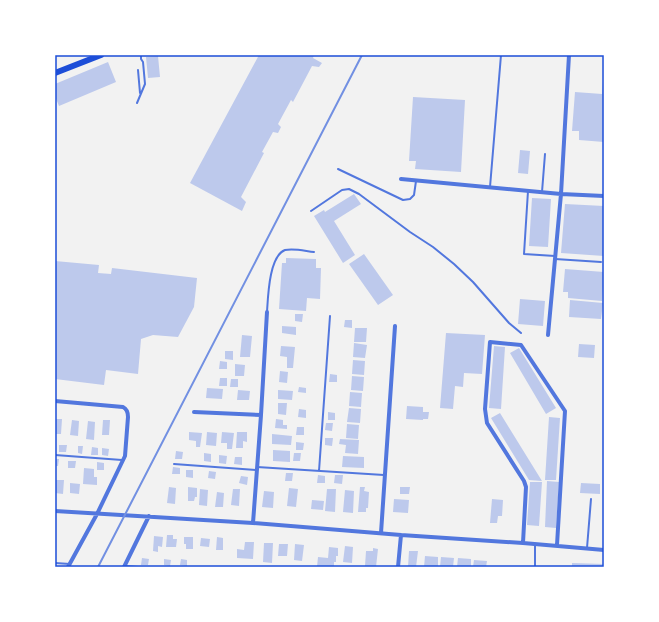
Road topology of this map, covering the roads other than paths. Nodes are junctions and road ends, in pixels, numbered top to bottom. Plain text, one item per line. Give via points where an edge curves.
1 (102, 55) edge
2 (141, 55) edge
3 (501, 55) edge
4 (569, 55) edge
5 (138, 70) dead end
6 (55, 73) edge
7 (140, 94) junction
8 (137, 103) dead end
9 (545, 154) dead end
10 (338, 169) dead end
11 (401, 179) dead end
12 (416, 180) junction
13 (490, 187) junction
14 (528, 191) junction
15 (542, 192) junction
16 (561, 194) junction
17 (604, 196) edge
18 (311, 211) dead end
19 (314, 252) dead end
20 (555, 257) junction
21 (601, 262) dead end
22 (267, 312) joint
23 (330, 316) dead end
24 (396, 326) dead end
25 (521, 333) dead end
26 (548, 335) dead end
27 (55, 401) edge
28 (194, 412) dead end
29 (261, 415) junction
30 (55, 455) edge
31 (124, 460) junction
32 (174, 464) dead end
33 (257, 468) junction
34 (319, 471) junction
35 (385, 475) junction
36 (591, 498) dead end
37 (55, 511) edge
38 (97, 514) junction
39 (149, 516) junction
40 (253, 523) junction
41 (381, 533) junction
42 (401, 535) junction
43 (523, 543) junction
44 (535, 544) junction
45 (557, 546) junction
46 (587, 548) junction
47 (604, 550) edge
48 (55, 563) edge
49 (69, 566) edge
50 (124, 566) edge
51 (138, 567) edge
52 (398, 567) edge
53 (535, 567) edge

1 - 6 main road
2 - 7 lane via 145,84
3 - 13 lane
4 - 16 street
5 - 7 lane
7 - 8 lane
9 - 15 lane
10 - 12 lane via 403,200 414,195
11 - 12 street
12 - 13 street
13 - 14 street
14 - 15 street
14 - 20 lane via 524,254
15 - 16 street
16 - 17 street
16 - 20 street
18 - 25 lane via 342,190 349,189 359,194 454,264
19 - 22 lane via 290,249 280,254 270,277
20 - 21 lane
20 - 26 street
22 - 29 street
23 - 34 lane
24 - 35 street
27 - 31 street via 117,405 126,408 128,417
28 - 29 street
29 - 33 street
30 - 31 lane
31 - 38 street
32 - 33 lane
33 - 34 lane
33 - 40 street
34 - 35 lane
35 - 41 street
36 - 46 lane
37 - 38 street
38 - 39 street
38 - 49 street
39 - 40 street
39 - 50 street
40 - 41 street
41 - 42 street
42 - 43 street
42 - 52 street
43 - 44 street
43 - 45 street via 526,487 487,423 485,409 490,342 521,345 565,411
44 - 45 street
44 - 53 lane
45 - 46 street
46 - 47 street
48 - 49 lane
50 - 51 lane

